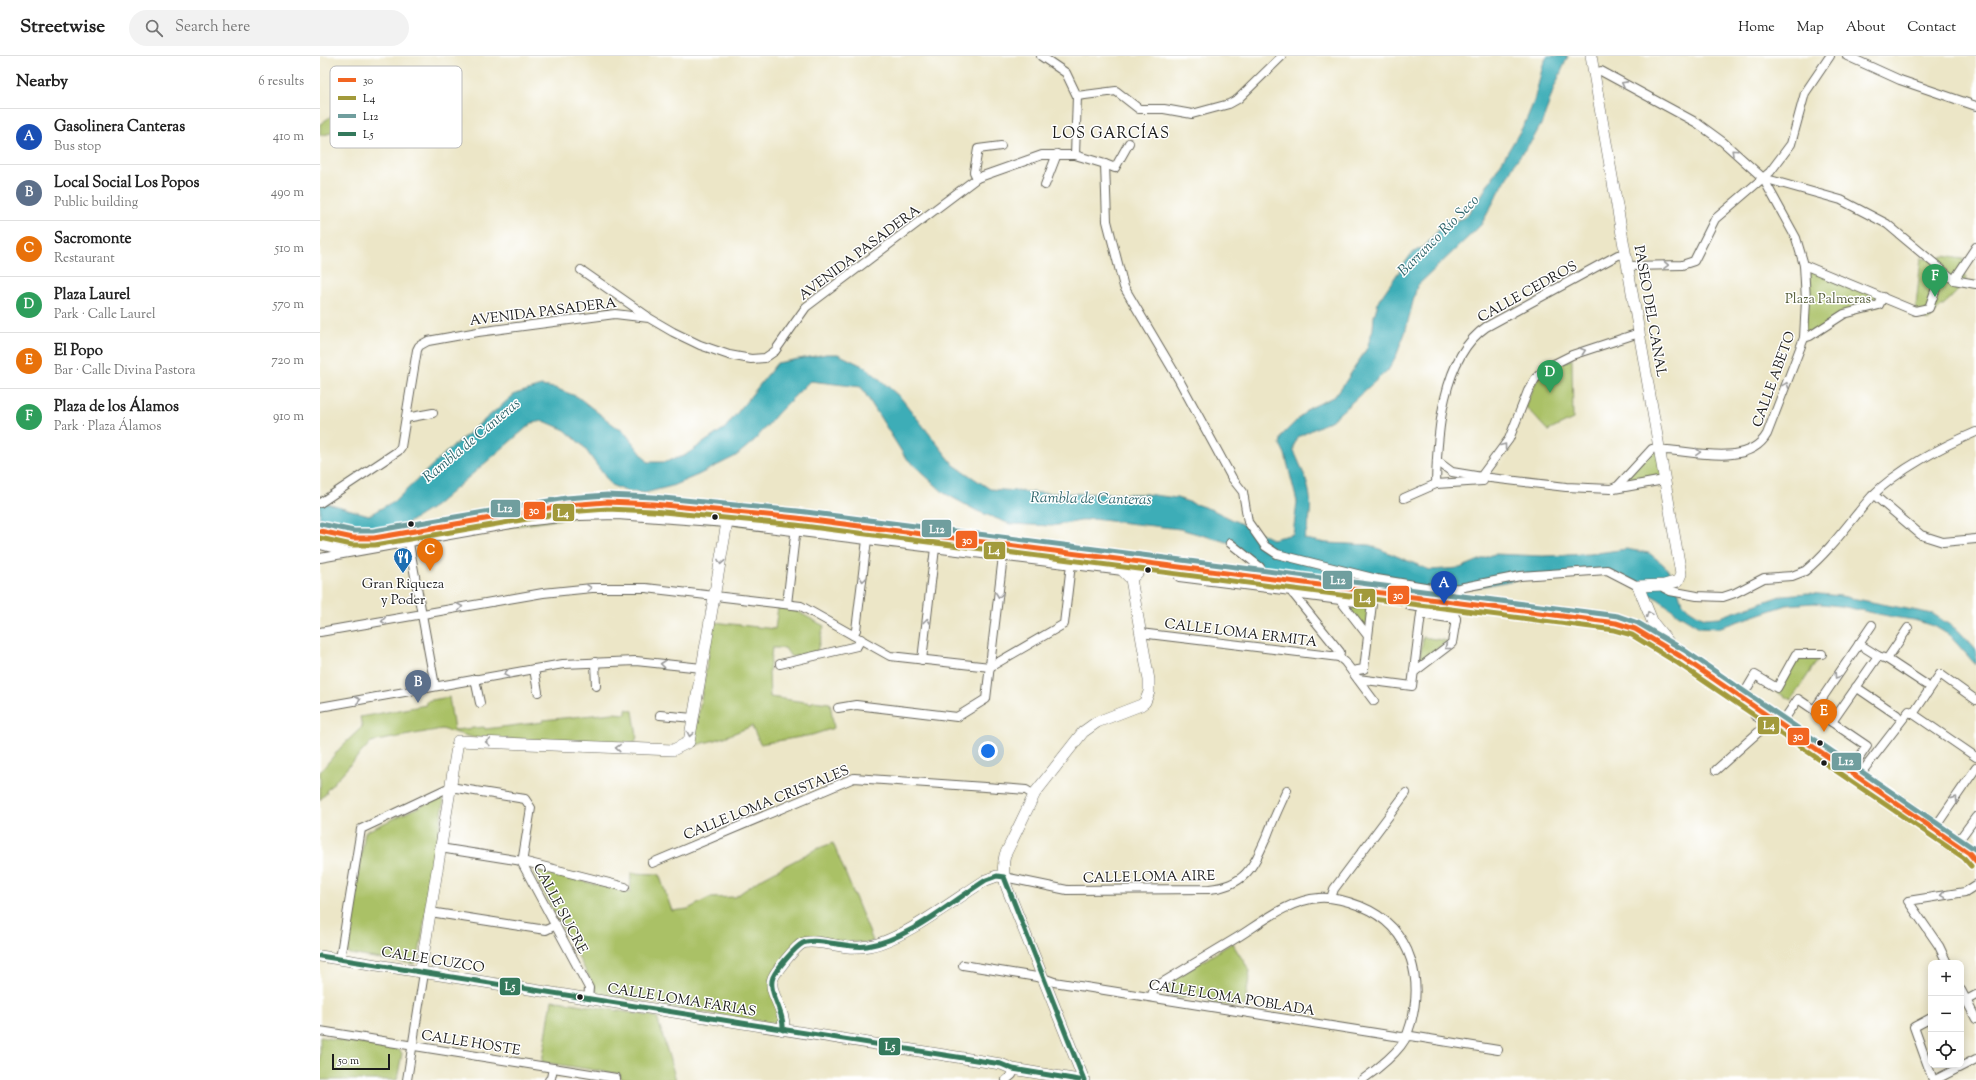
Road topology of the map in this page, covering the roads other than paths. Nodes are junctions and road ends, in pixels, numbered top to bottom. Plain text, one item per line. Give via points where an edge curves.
1 (1041, 56) edge
2 (1591, 56) edge
3 (1830, 56) edge
4 (1848, 56) edge
5 (1281, 57) edge
6 (1594, 73) junction
7 (1076, 96) junction
8 (1976, 106) edge
9 (1129, 143) dead end
10 (1001, 146) dead end
11 (1057, 154) junction
12 (1074, 155) junction
13 (1105, 164) junction
14 (978, 178) junction
15 (1763, 178) junction
16 (1045, 185) dead end
17 (1976, 247) edge
18 (1625, 254) junction
19 (1804, 265) junction
20 (1628, 266) junction
21 (581, 270) dead end
22 (1942, 271) junction
23 (1954, 280) junction
24 (1976, 284) edge
25 (1883, 297) junction
26 (649, 318) junction
27 (1639, 333) junction
28 (1804, 338) junction
29 (433, 413) dead end
30 (406, 418) junction
31 (1976, 432) edge
32 (1659, 450) junction
33 (1437, 462) junction
34 (1482, 477) junction
35 (1664, 480) junction
36 (1507, 481) junction
37 (1436, 484) junction
38 (1611, 489) junction
39 (1874, 495) junction
40 (1404, 498) dead end
41 (320, 503) edge
42 (728, 511) junction
43 (797, 518) junction
44 (727, 523) junction
45 (320, 530) edge
46 (796, 532) junction
47 (408, 537) junction
48 (867, 540) junction
49 (1976, 540) edge
50 (1230, 543) dead end
51 (320, 545) edge
52 (935, 548) junction
53 (350, 553) junction
54 (1003, 556) junction
55 (320, 558) edge
56 (1144, 562) junction
57 (1071, 564) junction
58 (1126, 570) junction
59 (1179, 577) dead end
60 (1259, 577) junction
61 (1664, 585) junction
62 (1638, 586) junction
63 (1291, 589) junction
64 (1403, 595) junction
65 (715, 596) junction
66 (1340, 600) junction
67 (787, 604) junction
68 (422, 614) junction
69 (1454, 616) junction
70 (1872, 625) dead end
71 (1908, 628) dead end
72 (320, 632) edge
73 (1140, 633) junction
74 (1368, 636) junction
75 (857, 637) junction
76 (1859, 644) junction
77 (1822, 654) dead end
78 (1680, 656) junction
79 (1878, 656) junction
80 (1339, 657) junction
81 (1887, 659) junction
82 (922, 660) junction
83 (595, 662) junction
84 (780, 664) dead end
85 (990, 667) junction
86 (702, 668) junction
87 (534, 669) junction
88 (1352, 671) junction
89 (1414, 672) junction
90 (475, 679) junction
91 (1358, 679) junction
92 (1925, 684) dead end
93 (435, 686) junction
94 (596, 686) dead end
95 (1856, 687) junction
96 (538, 692) dead end
97 (1742, 697) junction
98 (1976, 700) edge
99 (1374, 701) dead end
100 (480, 703) dead end
101 (320, 707) edge
102 (838, 708) dead end
103 (1814, 710) junction
104 (1911, 712) junction
105 (1754, 714) dead end
106 (660, 715) dead end
107 (1897, 715) dead end
108 (693, 718) junction
109 (1774, 722) junction
110 (1832, 722) junction
111 (1976, 757) edge
112 (1976, 768) edge
113 (1716, 770) dead end
114 (1854, 774) junction
115 (450, 787) junction
116 (1287, 790) dead end
117 (1406, 793) dead end
118 (1034, 795) junction
119 (1976, 817) edge
120 (1934, 829) junction
121 (1956, 844) junction
122 (440, 848) junction
123 (1974, 857) edge
124 (522, 861) junction
125 (652, 863) dead end
126 (1004, 878) junction
127 (1976, 885) edge
128 (625, 887) dead end
129 (1332, 898) junction
130 (430, 912) junction
131 (556, 925) junction
132 (320, 956) edge
133 (340, 959) junction
134 (1946, 960) edge
135 (963, 965) dead end
136 (424, 973) junction
137 (1043, 978) junction
138 (1976, 995) edge
139 (1151, 997) junction
140 (588, 1000) junction
141 (1964, 1001) edge
142 (1928, 1019) edge
143 (1976, 1019) edge
144 (783, 1030) junction
145 (320, 1031) edge
146 (1407, 1036) junction
147 (412, 1046) junction
148 (1498, 1050) dead end
149 (1976, 1059) edge
150 (553, 1068) junction
151 (1013, 1069) junction
152 (406, 1080) edge
153 (549, 1080) edge
154 (616, 1080) edge
155 (1006, 1080) edge
156 (1079, 1080) edge
157 (1084, 1080) edge
158 (1362, 1080) edge
159 (1934, 1080) edge

1 - 7 street via 1066,73
2 - 6 street, PASEO DEL CANAL
3 - 15 street via 1805,93 1791,144
4 - 8 street via 1900,80
5 - 7 street via 1238,99 1192,114 1164,109 1139,110 1116,91
15 -> 6 street via 1724,142 1697,123 1602,72
6 - 18 street, PASEO DEL CANAL
7 - 12 street
9 - 13 street via 1115,168
10 - 14 street via 978,149 974,172
11 - 12 street, AVENIDA PASADERA
11 - 14 street, AVENIDA PASADERA via 1042,155
11 - 16 street
12 - 13 street, AVENIDA PASADERA
13 - 62 street via 1107,221 1124,287 1179,380 1232,478 1243,492 1248,522 1256,536 1269,549 1277,554 1377,579 1437,589 1459,588 1520,576 1607,570
14 - 26 street, AVENIDA PASADERA via 806,307 774,352 765,358 736,356 700,345
15 - 19 street, CALLE ABETO via 1796,238
20 -> 15 street via 1692,263 1715,219
15 - 22 street via 1824,194 1855,206 1887,224
17 - 23 street
18 - 20 street, PASEO DEL CANAL
18 - 33 street, CALLE CEDROS via 1618,255 1486,327 1474,338 1460,358 1450,383 1438,442
19 - 25 street
19 - 28 street, CALLE ABETO
20 - 27 street, PASEO DEL CANAL
21 - 26 street
22 - 23 street
22 - 25 street via 1929,308 1915,311
23 - 24 street
25 - 28 street via 1879,305 1844,314
26 - 30 street, AVENIDA PASADERA via 604,315 478,332 423,343 417,350
27 - 32 street, PASEO DEL CANAL
34 -> 27 street via 1509,439 1531,385 1546,368 1572,355
32 -> 28 street, CALLE ABETO via 1737,454 1761,444
29 - 30 street
30 - 41 street, AVENIDA PASADERA via 402,443 398,451
31 - 39 street via 1932,453 1892,479
32 - 35 street, PASEO DEL CANAL
32 - 38 street via 1652,449 1618,486
33 - 34 street via 1452,472
33 - 37 street, CALLE CEDROS
34 - 36 street
35 - 38 street
35 - 61 street, PASEO DEL CANAL via 1680,571 1678,581
36 - 37 street
36 - 38 street
37 - 40 street
39 - 49 street via 1921,535 1943,542
39 - 61 street via 1811,567 1799,574 1764,578 1735,593 1715,597 1670,591 1664,588
42 - 43 main road
42 - 44 street
42 - 47 main road via 637,503 579,503
43 - 46 street
43 - 58 main road
44 - 46 street
44 - 47 street via 636,515 585,515
44 -> 65 street
45 - 47 main road via 353,538
46 - 48 street
46 - 67 street
47 - 53 street
47 - 68 street
48 - 52 street
48 -> 75 street
50 - 60 street via 1260,567
51 - 53 street
52 - 54 street
82 -> 52 street
53 - 55 street
54 - 57 street
54 -> 85 street
56 - 58 main road
56 - 58 street via 1143,567
56 - 60 main road
57 - 58 street
57 - 85 street via 1064,624
58 - 73 street
59 - 63 street
60 - 63 main road
61 - 62 street
78 -> 62 street via 1654,623
63 - 64 main road
63 - 66 street
63 - 80 street via 1340,652
64 - 69 street via 1410,606
64 - 78 main road via 1622,624
65 - 67 street
68 -> 65 street via 543,593 592,588 646,588
65 - 86 street
66 - 74 street
66 - 74 street via 1372,604
67 - 75 street via 801,606
68 -> 72 street
68 - 93 street
69 -> 89 street via 1452,643
69 - 89 street via 1421,614
70 - 76 street
71 - 81 street
73 - 80 street, CALLE LOMA ERMITA
73 - 118 street via 1149,686 1145,702 1137,708 1087,728
74 - 88 street via 1364,669
75 - 82 street via 890,656
75 - 84 street via 857,646
76 - 79 street
76 -> 103 street
77 - 97 street via 1796,654 1777,688 1755,675
78 - 97 main road
79 - 81 street
79 - 95 street
80 - 88 street
81 - 92 street
82 - 85 street
86 -> 83 street via 636,661
83 - 87 street
83 - 94 street
85 - 102 street via 986,699 957,717 856,705
86 - 108 street
87 -> 90 street
87 - 96 street
88 - 91 street
89 - 91 street via 1412,686
90 - 93 street
90 - 100 street
91 - 99 street
101 -> 93 street
95 - 107 street
95 - 110 street
97 - 109 main road
98 - 104 street via 1940,674
103 - 109 street via 1798,699
103 - 110 street
104 - 111 street
104 - 114 street
105 - 109 street
106 - 108 street
108 -> 115 street via 689,742 673,750 458,741
109 - 113 street
109 - 114 main road
110 - 114 street via 1867,746
120 -> 112 street
114 - 120 main road
115 - 122 street
115 - 124 street, CALLE SUCRE via 525,799 531,808
115 - 133 street via 361,829
116 - 126 street, CALLE LOMA AIRE via 1252,866 1242,878 1223,887 1067,890
117 - 129 street via 1334,888
118 - 125 street, CALLE LOMA CRISTALES via 1026,790 854,778
118 - 126 street via 1005,855
119 - 121 street
120 - 121 main road
121 - 123 main road
122 - 124 street
122 - 130 street
124 - 128 street
124 - 131 street, CALLE SUCRE
126 - 137 street
126 - 144 street via 997,876 986,880 901,934 882,942 858,947 811,942 801,944 776,972 772,981 785,1021
127 -> 134 street via 1965,892 1908,901
129 - 139 street via 1312,899 1278,912 1155,987
129 - 146 street via 1356,904 1376,914 1389,923 1405,946 1414,970 1415,985 1414,1006
130 - 131 street via 546,930
130 - 136 street via 421,969
131 - 140 street, CALLE SUCRE via 590,988
132 - 133 street, CALLE CUZCO
133 - 136 street, CALLE CUZCO
135 - 137 street, CALLE LOMA POBLADA
136 - 140 street, CALLE CUZCO
136 - 147 street
137 - 139 street, CALLE LOMA POBLADA via 1054,982
137 - 157 street
138 - 141 street
139 - 146 street, CALLE LOMA POBLADA
140 - 144 street, CALLE LOMA FARIAS
141 - 143 street
142 - 159 street via 1914,1026
144 - 151 street, CALLE LOMA FARIAS via 1001,1064
145 - 147 street, CALLE HOSTE
146 - 148 street, CALLE LOMA POBLADA
146 - 158 street via 1386,1060
147 - 150 street, CALLE HOSTE
147 - 152 street
149 - 159 street
150 - 153 street
150 - 154 street, CALLE HOSTE
151 - 155 street via 1012,1075
151 - 156 street, CALLE LOMA FARIAS

